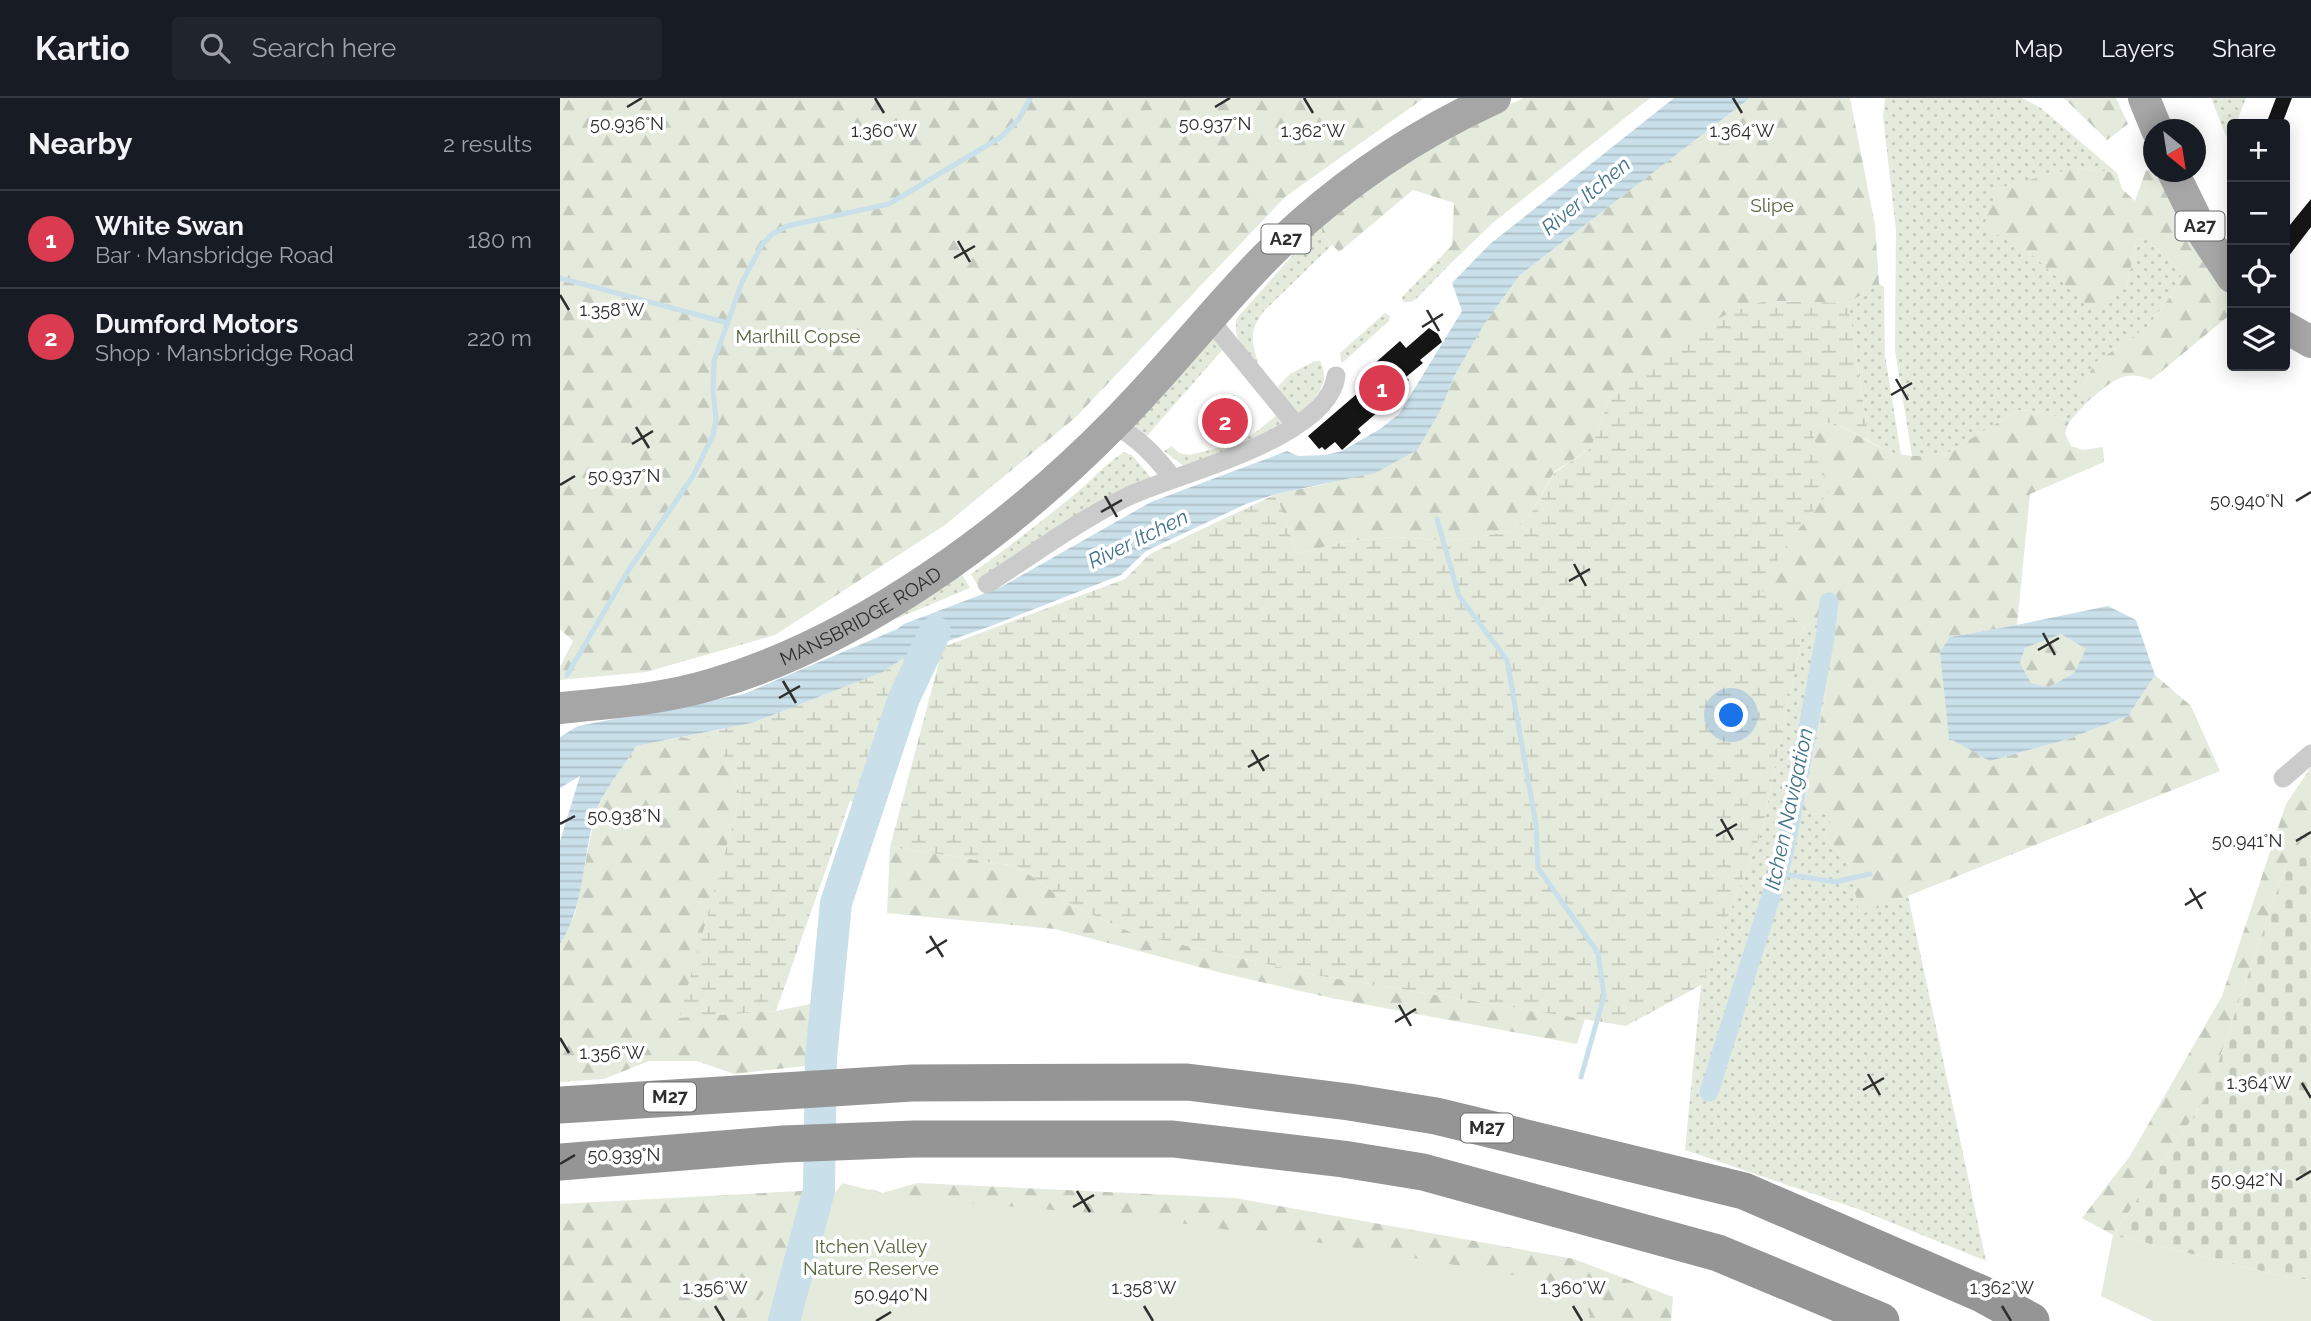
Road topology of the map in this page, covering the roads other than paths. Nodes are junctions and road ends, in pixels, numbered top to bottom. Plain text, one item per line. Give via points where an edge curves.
1 (1495, 98) edge
2 (2178, 182) edge
3 (2227, 269) edge
4 (1210, 320) junction
5 (2290, 330) edge
6 (2311, 342) edge
7 (1336, 376) dead end
8 (1114, 424) junction
9 (1296, 425) junction
10 (1173, 479) junction
11 (987, 584) dead end
12 (560, 708) edge
13 (2311, 754) edge
14 (2283, 778) dead end
15 (560, 1105) edge
16 (560, 1162) edge
17 (1881, 1321) edge
18 (2031, 1321) edge

1 - 4 main road, MANSBRIDGE ROAD / A27 via 1349,184 1264,260
2 - 3 main road, A27
4 - 8 main road, MANSBRIDGE ROAD / A27
4 - 9 street
5 - 6 main road
7 - 9 street via 1330,395
8 - 10 street via 1153,453
8 - 12 main road, MANSBRIDGE ROAD / A27 via 990,535 909,590 802,652 711,685
9 - 10 street via 1231,459
10 - 11 street via 1095,515
13 - 14 street
15 - 18 highway, M27 via 912,1083 1186,1082 1436,1116 1744,1191 1982,1294
16 - 17 highway via 783,1144 914,1139 1173,1139 1343,1159 1423,1172 1718,1253

